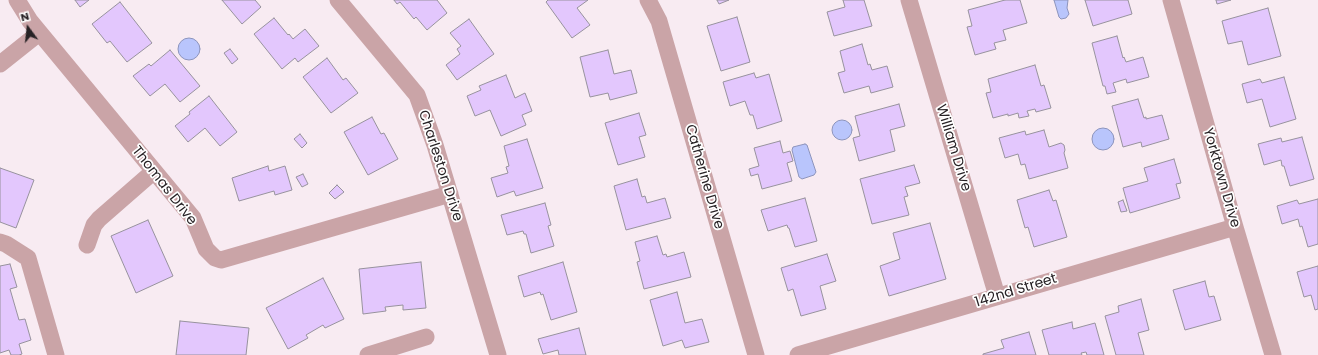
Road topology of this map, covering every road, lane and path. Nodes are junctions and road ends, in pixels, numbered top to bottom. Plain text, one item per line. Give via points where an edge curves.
1 (17, 0) edge
2 (338, 0) edge
3 (648, 0) edge
4 (908, 0) edge
5 (1171, 0) edge
6 (39, 33) junction
7 (0, 64) edge
8 (154, 172) junction
9 (450, 194) junction
10 (1235, 227) junction
11 (0, 242) edge
12 (87, 245) dead end
13 (998, 296) junction
14 (426, 337) dead end
15 (56, 355) edge
16 (368, 355) edge
17 (498, 355) edge
18 (756, 355) edge
19 (798, 355) edge
20 (1273, 355) edge

1 - 6 street, Thomas Drive
2 - 9 street, Charleston Drive via 417,95
3 - 18 street, Catherine Drive via 659,20
4 - 13 street, William Drive
5 - 10 street, Yorktown Drive
6 - 7 street
6 - 8 street, Thomas Drive
8 - 9 street, Thomas Drive via 192,218 206,249 221,260
8 - 12 street via 99,219 94,225
9 - 17 street, Charleston Drive
10 - 13 street, 142nd Street
10 - 20 street, Yorktown Drive
11 - 15 street via 28,258
13 - 19 street, 142nd Street
14 - 16 street

